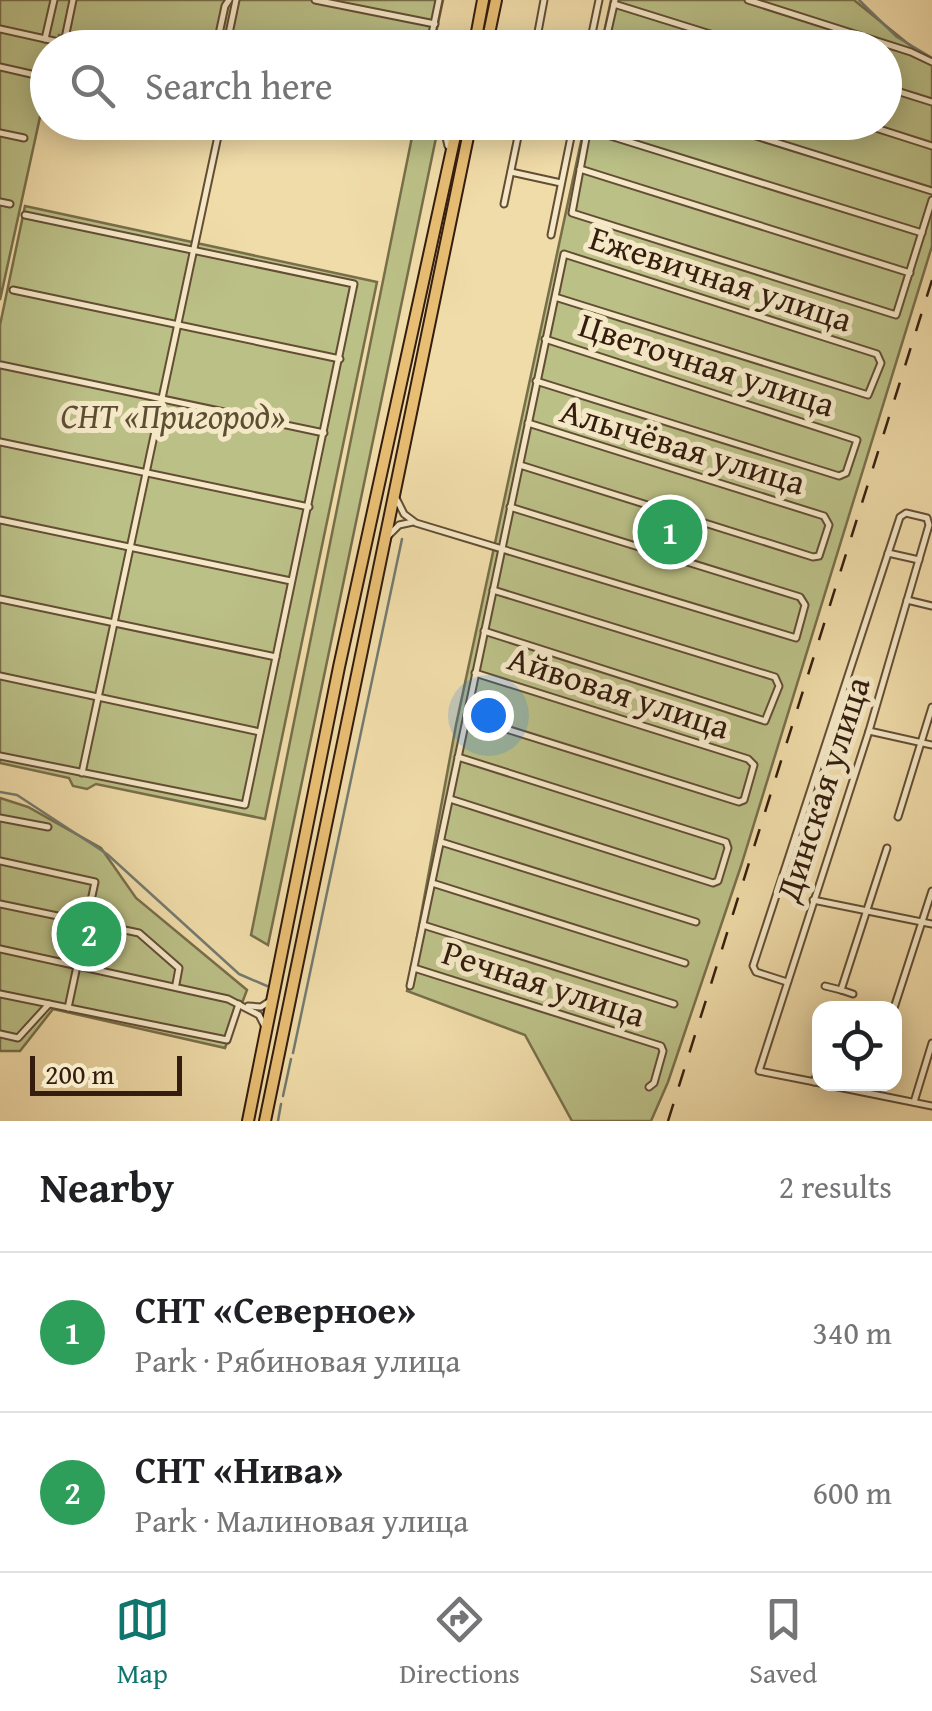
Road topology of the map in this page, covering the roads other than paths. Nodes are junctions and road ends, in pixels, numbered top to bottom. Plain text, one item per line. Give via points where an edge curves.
1 (54, 0) edge
2 (73, 0) edge
3 (232, 0) edge
4 (315, 0) edge
5 (439, 0) edge
6 (483, 0) edge
7 (496, 0) edge
8 (544, 0) edge
9 (599, 0) edge
10 (748, 0) edge
11 (614, 2) edge
12 (434, 24) junction
13 (0, 29) edge
14 (47, 30) edge
15 (67, 30) edge
16 (219, 30) edge
17 (228, 30) edge
18 (433, 30) edge
19 (477, 30) edge
20 (490, 30) edge
21 (538, 30) edge
22 (593, 30) edge
23 (608, 30) edge
24 (700, 30) edge
25 (842, 30) edge
26 (30, 36) edge
27 (902, 49) edge
28 (932, 62) edge
29 (0, 67) edge
30 (30, 74) edge
31 (902, 93) edge
32 (932, 102) edge
33 (0, 133) edge
34 (902, 136) edge
35 (24, 138) dead end
36 (218, 140) edge
37 (448, 140) edge
38 (454, 140) edge
39 (467, 140) edge
40 (517, 140) edge
41 (570, 140) edge
42 (586, 140) edge
43 (633, 140) edge
44 (769, 140) edge
45 (932, 146) edge
46 (448, 166) junction
47 (580, 169) junction
48 (511, 172) junction
49 (561, 183) junction
50 (932, 191) edge
51 (932, 200) edge
52 (0, 202) edge
53 (10, 204) dead end
54 (504, 204) dead end
55 (25, 215) dead end
56 (922, 232) junction
57 (551, 234) dead end
58 (194, 250) junction
59 (910, 273) junction
60 (13, 290) dead end
61 (555, 297) junction
62 (177, 324) junction
63 (545, 339) junction
64 (340, 359) junction
65 (1, 365) edge
66 (536, 381) junction
67 (161, 398) junction
68 (528, 423) junction
69 (324, 433) junction
70 (0, 442) edge
71 (519, 464) junction
72 (144, 474) junction
73 (395, 491) junction
74 (309, 507) junction
75 (510, 507) junction
76 (0, 520) edge
77 (416, 522) junction
78 (384, 541) junction
79 (129, 547) junction
80 (502, 547) junction
81 (888, 553) junction
82 (918, 560) junction
83 (291, 581) junction
84 (492, 590) junction
85 (0, 599) edge
86 (906, 600) junction
87 (932, 606) edge
88 (114, 623) junction
89 (484, 631) junction
90 (347, 633) junction
91 (365, 637) junction
92 (276, 657) junction
93 (340, 667) junction
94 (358, 671) junction
95 (475, 673) junction
96 (0, 676) edge
97 (97, 698) junction
98 (932, 707) edge
99 (466, 716) junction
100 (869, 731) junction
101 (260, 732) junction
102 (921, 743) junction
103 (932, 745) edge
104 (0, 756) edge
105 (458, 757) junction
106 (82, 773) junction
107 (450, 799) junction
108 (898, 817) dead end
109 (0, 818) edge
110 (48, 827) dead end
111 (441, 842) junction
112 (887, 848) dead end
113 (0, 861) edge
114 (432, 883) junction
115 (932, 891) edge
116 (813, 900) junction
117 (0, 904) edge
118 (868, 911) junction
119 (87, 922) junction
120 (696, 922) dead end
121 (922, 922) junction
122 (932, 924) edge
123 (423, 926) junction
124 (0, 949) edge
125 (685, 963) dead end
126 (77, 965) junction
127 (414, 968) junction
128 (787, 982) junction
129 (278, 984) junction
130 (176, 986) junction
131 (410, 986) dead end
132 (825, 986) dead end
133 (841, 990) junction
134 (0, 994) edge
135 (853, 994) dead end
136 (896, 1001) edge
137 (49, 1004) junction
138 (674, 1004) dead end
139 (242, 1005) junction
140 (68, 1008) junction
141 (0, 1034) edge
142 (932, 1043) edge
143 (266, 1044) junction
144 (812, 1081) edge
145 (649, 1087) dead end
146 (862, 1091) edge
147 (867, 1092) joint
148 (914, 1102) junction
149 (932, 1106) edge
150 (248, 1121) edge
151 (265, 1121) edge

1 - 14 street
2 - 15 street
3 - 16 street via 224,6
3 - 17 street
4 - 12 street
5 - 12 street
6 - 19 main road
7 - 20 main road
8 - 21 street
9 - 22 street
10 - 25 street
11 - 23 street
11 - 24 street
12 - 18 street
13 - 26 street
27 - 28 street
29 - 30 street
31 - 32 street
33 - 35 street
34 - 45 street
36 - 58 street
37 - 46 street
38 - 46 main road
39 - 73 main road
40 - 48 street
41 - 49 street
42 - 47 street
43 - 56 street
44 - 50 street
46 - 90 main road
47 - 59 street
47 - 59 street via 572,212 896,315
48 - 49 street
48 - 54 street
49 - 57 street
51 - 56 street
52 - 53 street
55 - 58 street
56 - 59 street
58 - 62 street
58 - 64 street via 354,284
60 - 62 street
61 - 61 street, Ежевичная улица via 564,254 877,354 881,364 868,395
61 - 63 street
62 - 64 street
62 - 67 street
63 - 66 street
63 - 66 street, Цветочная улица via 857,440 840,476
64 - 69 street
65 - 67 street
66 - 68 street
67 - 69 street
67 - 72 street
68 - 71 street
68 - 71 street, Алычёвая улица via 824,516 829,525 820,556 813,558
69 - 74 street
70 - 72 street
71 - 75 street
72 - 74 street
72 - 79 street
73 - 77 street via 399,509
73 - 78 main road
74 - 83 street
75 - 80 street
75 - 80 street via 800,597 805,604 794,639
76 - 79 street
77 - 78 street via 398,524
77 - 80 street
78 - 91 main road
79 - 83 street
79 - 88 street
80 - 84 street
81 - 82 street
81 - 82 street, Динская улица via 902,514 929,521
81 - 128 street via 753,966
82 - 86 street, Динская улица
83 - 92 street
84 - 89 street
84 - 89 street via 775,678 779,686 766,720
85 - 88 street
86 - 87 street
86 - 100 street, Динская улица
88 - 92 street
88 - 97 street
89 - 95 street
90 - 91 main road via 354,644
90 - 93 main road
91 - 94 main road
92 - 101 street
93 - 94 main road via 349,655
93 - 129 main road
94 - 151 main road
95 - 99 street
95 - 99 street, Айвовая улица via 754,765 739,802
96 - 97 street
97 - 101 street
97 - 106 street
98 - 102 street
99 - 105 street
100 - 102 street
100 - 116 street, Динская улица
101 - 106 street via 245,805
102 - 103 street
102 - 108 street
104 - 106 street
105 - 107 street
105 - 107 street via 726,842 728,848 718,881 710,882
107 - 111 street
109 - 110 street
111 - 114 street
111 - 120 street
112 - 118 street
113 - 119 street via 95,882
114 - 123 street
114 - 125 street
115 - 121 street
116 - 118 street
116 - 128 street, Динская улица
117 - 119 street
118 - 121 street
118 - 133 street
119 - 126 street
119 - 130 street via 139,933 180,968
121 - 122 street
121 - 136 street
123 - 127 street
123 - 138 street
124 - 126 street
126 - 130 street
126 - 140 street
127 - 131 street
127 - 145 street, Речная улица via 658,1045 664,1051
128 - 144 street, Динская улица via 759,1070
129 - 139 street via 267,1004
129 - 143 main road
130 - 139 street
132 - 133 street
133 - 135 street
134 - 137 street
137 - 140 street
137 - 141 street via 18,1038
139 - 140 street via 227,1040
139 - 143 street via 263,1021
142 - 148 street
143 - 150 main road
146 - 147 street
147 - 148 street
148 - 149 street

